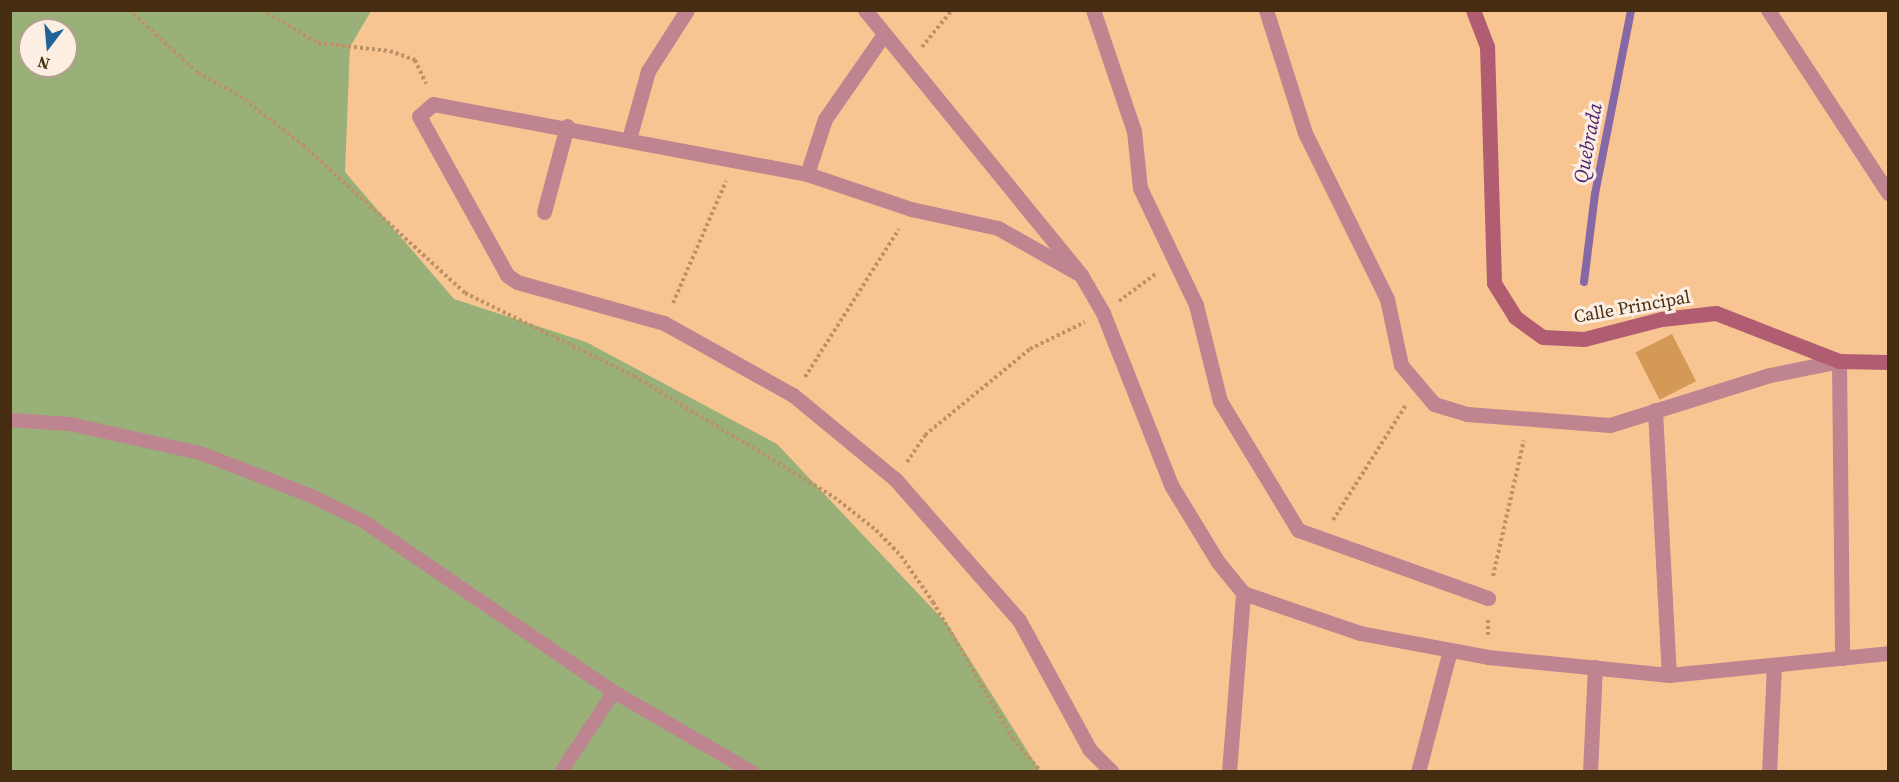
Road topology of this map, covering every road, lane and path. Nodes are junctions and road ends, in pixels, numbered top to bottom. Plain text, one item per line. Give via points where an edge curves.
1 (129, 10) edge
2 (262, 10) edge
3 (687, 10) edge
4 (865, 10) edge
5 (952, 10) edge
6 (1093, 10) edge
7 (1266, 10) edge
8 (1473, 10) edge
9 (1768, 10) edge
10 (884, 34) junction
11 (909, 61) junction
12 (433, 104) junction
13 (567, 126) junction
14 (629, 139) junction
15 (734, 158) junction
16 (807, 174) junction
17 (1888, 193) edge
18 (911, 209) junction
19 (544, 212) dead end
20 (1174, 261) junction
21 (1081, 275) junction
22 (1103, 313) junction
23 (664, 323) junction
24 (1839, 361) junction
25 (1888, 362) edge
26 (1416, 388) junction
27 (793, 395) junction
28 (1655, 410) junction
29 (1528, 419) junction
30 (10, 420) edge
31 (895, 479) junction
32 (1321, 539) junction
33 (1243, 593) junction
34 (1488, 598) junction
35 (1450, 651) junction
36 (1888, 653) edge
37 (1488, 657) junction
38 (1842, 658) junction
39 (1595, 667) junction
40 (1774, 667) junction
41 (1669, 675) junction
42 (614, 692) junction
43 (561, 771) edge
44 (752, 771) edge
45 (1041, 771) edge
46 (1112, 771) edge
47 (1229, 771) edge
48 (1418, 771) edge
49 (1590, 771) edge
50 (1769, 771) edge

1 - 45 path via 198,72 240,96 303,145 465,293 634,376 834,497 876,530 901,556 933,602 1013,739
2 - 12 path via 318,43 390,51 415,60
3 - 14 street via 648,71
4 - 10 street
5 - 11 path
6 - 20 street via 1134,131 1140,188
7 - 26 street via 1305,133 1387,299 1401,365
8 - 24 street, Calle Principal via 1486,46 1494,284 1515,317 1543,337 1584,339 1662,319 1716,313
9 - 17 street
10 - 11 street
10 - 16 street via 825,119
11 - 21 street
12 - 13 street
12 - 23 street via 421,110 422,128 507,275 517,282
13 - 14 street
13 - 19 street
14 - 15 street
15 - 16 street
15 - 23 path
16 - 18 street
18 - 21 street via 998,228
18 - 27 path
20 - 22 path
20 - 32 street via 1196,305 1220,401 1298,530
21 - 22 street
22 - 31 path via 1030,349 925,435
22 - 33 street via 1171,485 1218,562
23 - 27 street
24 - 25 street, Calle Principal
24 - 28 street via 1770,375
24 - 38 street
26 - 29 street via 1434,404 1467,414
26 - 32 path
27 - 31 street
28 - 29 street via 1610,425
28 - 41 street
29 - 34 path
30 - 42 lane via 70,424 200,453 309,495 363,521
31 - 46 street via 1019,620 1090,750
32 - 34 street
33 - 35 street via 1360,633
33 - 47 street via 1236,733
34 - 37 path
35 - 37 street
35 - 48 street
36 - 38 street
37 - 39 street
38 - 40 street
39 - 41 street
39 - 49 street
40 - 41 street
40 - 50 street
42 - 43 lane
42 - 44 lane

